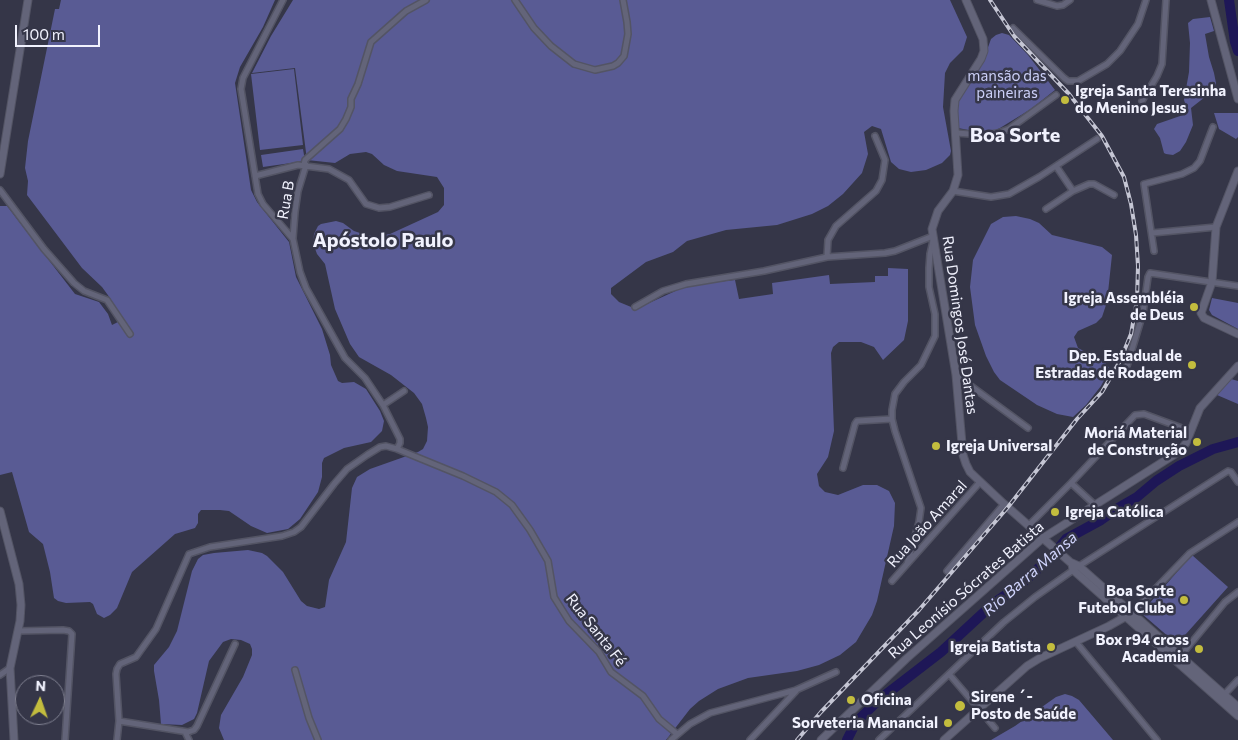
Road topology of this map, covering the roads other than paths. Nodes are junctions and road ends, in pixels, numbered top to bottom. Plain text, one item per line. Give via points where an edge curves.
1 (28, 0) edge
2 (283, 0) edge
3 (426, 0) edge
4 (515, 0) edge
5 (622, 0) edge
6 (966, 0) edge
7 (1037, 0) edge
8 (1070, 0) edge
9 (1146, 0) edge
10 (1166, 0) edge
11 (1211, 0) edge
12 (1013, 28) dead end
13 (1056, 95) dead end
14 (1238, 99) edge
15 (1142, 100) dead end
16 (1214, 127) dead end
17 (956, 132) junction
18 (875, 136) dead end
19 (1098, 139) dead end
20 (305, 165) junction
21 (1056, 166) junction
22 (1238, 170) edge
23 (0, 174) edge
24 (255, 176) junction
25 (0, 190) edge
26 (953, 191) junction
27 (1073, 191) junction
28 (429, 195) dead end
29 (1114, 195) dead end
30 (1046, 209) dead end
31 (1216, 227) junction
32 (1152, 233) junction
33 (933, 238) junction
34 (293, 239) junction
35 (1154, 251) dead end
36 (828, 257) junction
37 (1212, 282) junction
38 (1238, 286) edge
39 (635, 307) dead end
40 (130, 334) dead end
41 (1238, 334) edge
42 (1126, 366) dead end
43 (1238, 366) edge
44 (956, 374) junction
45 (404, 391) dead end
46 (383, 405) junction
47 (892, 420) junction
48 (1028, 428) dead end
49 (1190, 431) junction
50 (397, 449) junction
51 (843, 468) dead end
52 (980, 482) junction
53 (1238, 482) edge
54 (1071, 483) junction
55 (1004, 504) junction
56 (1096, 506) junction
57 (0, 511) edge
58 (1238, 522) edge
59 (1029, 525) junction
60 (1043, 538) junction
61 (906, 564) junction
62 (1073, 566) junction
63 (947, 571) dead end
64 (892, 581) dead end
65 (1238, 592) edge
66 (1129, 615) junction
67 (18, 632) junction
68 (1076, 642) junction
69 (235, 644) dead end
70 (1178, 658) junction
71 (10, 668) junction
72 (295, 670) dead end
73 (836, 672) dead end
74 (948, 674) junction
75 (0, 675) edge
76 (1238, 680) edge
77 (796, 690) junction
78 (780, 694) junction
79 (1222, 697) junction
80 (785, 702) junction
81 (1238, 707) edge
82 (979, 708) junction
83 (1238, 716) edge
84 (119, 721) junction
85 (994, 728) dead end
86 (185, 732) junction
87 (677, 734) junction
88 (13, 740) edge
89 (65, 740) edge
90 (117, 740) edge
91 (189, 740) edge
92 (318, 740) edge
93 (671, 740) edge
94 (750, 740) edge
95 (821, 740) edge
96 (879, 740) edge
97 (944, 740) edge
98 (1157, 740) edge

1 - 23 street
2 - 24 street via 242,82
3 - 20 street via 406,11 371,42 346,118 340,129 306,159
4 - 5 street via 544,40 574,64 594,70 618,64 624,56 628,28
6 - 17 street, Rua Domingos José Dantas via 985,48 955,100
7 - 8 street via 1057,6
9 - 12 street via 1138,24 1120,51 1107,64 1078,81 1064,78
10 - 15 street via 1162,64
11 - 14 street
13 - 17 street via 1009,129 984,135
16 - 32 street via 1194,168 1144,184
17 - 26 street, Rua Domingos José Dantas via 958,176
18 - 36 street via 884,160 882,180 876,192 836,226 828,240
19 - 21 street
20 - 24 street
20 - 28 street via 329,169 344,176 366,204 373,207 390,207
20 - 34 street, Rua B via 298,191
21 - 26 street via 1009,194 991,197
21 - 27 street
22 - 31 street
24 - 34 street via 260,200
25 - 40 street via 74,284 107,300
26 - 33 street, Rua Domingos José Dantas via 938,211
27 - 29 street via 1092,184
27 - 30 street
31 - 32 street
31 - 37 street
32 - 35 street
33 - 36 street via 885,253
33 - 44 street, Rua Domingos José Dantas
33 - 47 street via 929,287 935,314 935,336 921,365 895,394
34 - 46 street via 306,288 345,358 365,378
36 - 39 street via 686,284 663,291
37 - 38 street
37 - 41 street via 1202,316
37 - 42 street via 1150,273 1143,312
43 - 49 street, Rua Leonísio Sócrates Batista via 1203,403
44 - 48 street
44 - 52 street, Rua Domingos José Dantas via 963,456 970,472
45 - 46 street
46 - 50 street via 400,439
47 - 51 street via 857,421
47 - 61 street via 921,508
49 - 54 street via 1136,414
49 - 56 street, Rua Leonísio Sócrates Batista via 1180,451
50 - 84 street via 380,447 354,464 294,532 188,554 156,629 136,657 120,664 117,669
50 - 87 street, Rua Santa Fé via 480,484 512,505 548,562 554,597 569,621 599,652 612,672 643,696 659,719
52 - 55 street, Rua Domingos José Dantas
52 - 61 street, Rua João Amaral
53 - 62 street via 1230,471
54 - 56 street
54 - 59 street
55 - 59 street, Rua Domingos José Dantas
55 - 63 street
56 - 60 street, Rua Leonísio Sócrates Batista
57 - 67 street via 19,584 21,613
58 - 66 street via 1190,552
59 - 60 street, Rua Domingos José Dantas
60 - 62 street, Rua Domingos José Dantas
60 - 95 street, Rua Leonísio Sócrates Batista via 906,659
61 - 64 street, Rua João Amaral
62 - 66 street, Rua Domingos José Dantas
62 - 74 street
65 - 70 street via 1225,602
66 - 68 street
66 - 70 street, Rua Domingos José Dantas
67 - 71 street
67 - 89 street via 63,630 72,634
68 - 82 street via 1027,666
68 - 98 street
69 - 86 street via 197,726
70 - 79 street, Rua Domingos José Dantas
71 - 75 street
71 - 88 street
72 - 92 street via 308,718
73 - 77 street
74 - 82 street
74 - 96 street
76 - 79 street
77 - 78 street
77 - 80 street
78 - 80 street
78 - 87 street via 710,713
79 - 81 street
79 - 83 street
80 - 94 street
82 - 85 street
82 - 97 street
84 - 86 street
84 - 90 street
86 - 91 street
87 - 93 street

